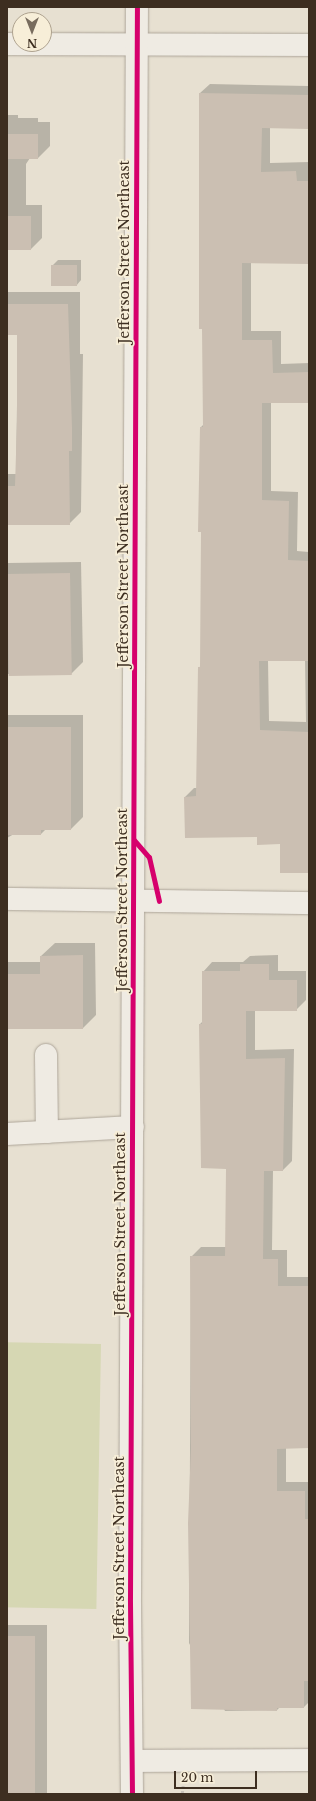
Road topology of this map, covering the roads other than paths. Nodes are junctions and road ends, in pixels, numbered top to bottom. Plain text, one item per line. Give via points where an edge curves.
1 (137, 7) edge
2 (7, 44) edge
3 (137, 44) junction
4 (309, 45) edge
5 (7, 899) edge
6 (134, 900) junction
7 (309, 902) edge
8 (46, 1055) dead end
9 (133, 1127) junction
10 (47, 1132) junction
11 (7, 1134) edge
12 (309, 1760) edge
13 (132, 1761) junction
14 (132, 1794) edge

1 - 3 street, Jefferson Street Northeast
2 - 3 street
3 - 4 street
3 - 6 street, Jefferson Street Northeast
5 - 6 street
6 - 7 street
6 - 9 street, Jefferson Street Northeast
8 - 10 street
9 - 10 street
9 - 13 street, Jefferson Street Northeast via 130,1590
10 - 11 street
12 - 13 street
13 - 14 street, Jefferson Street Northeast

